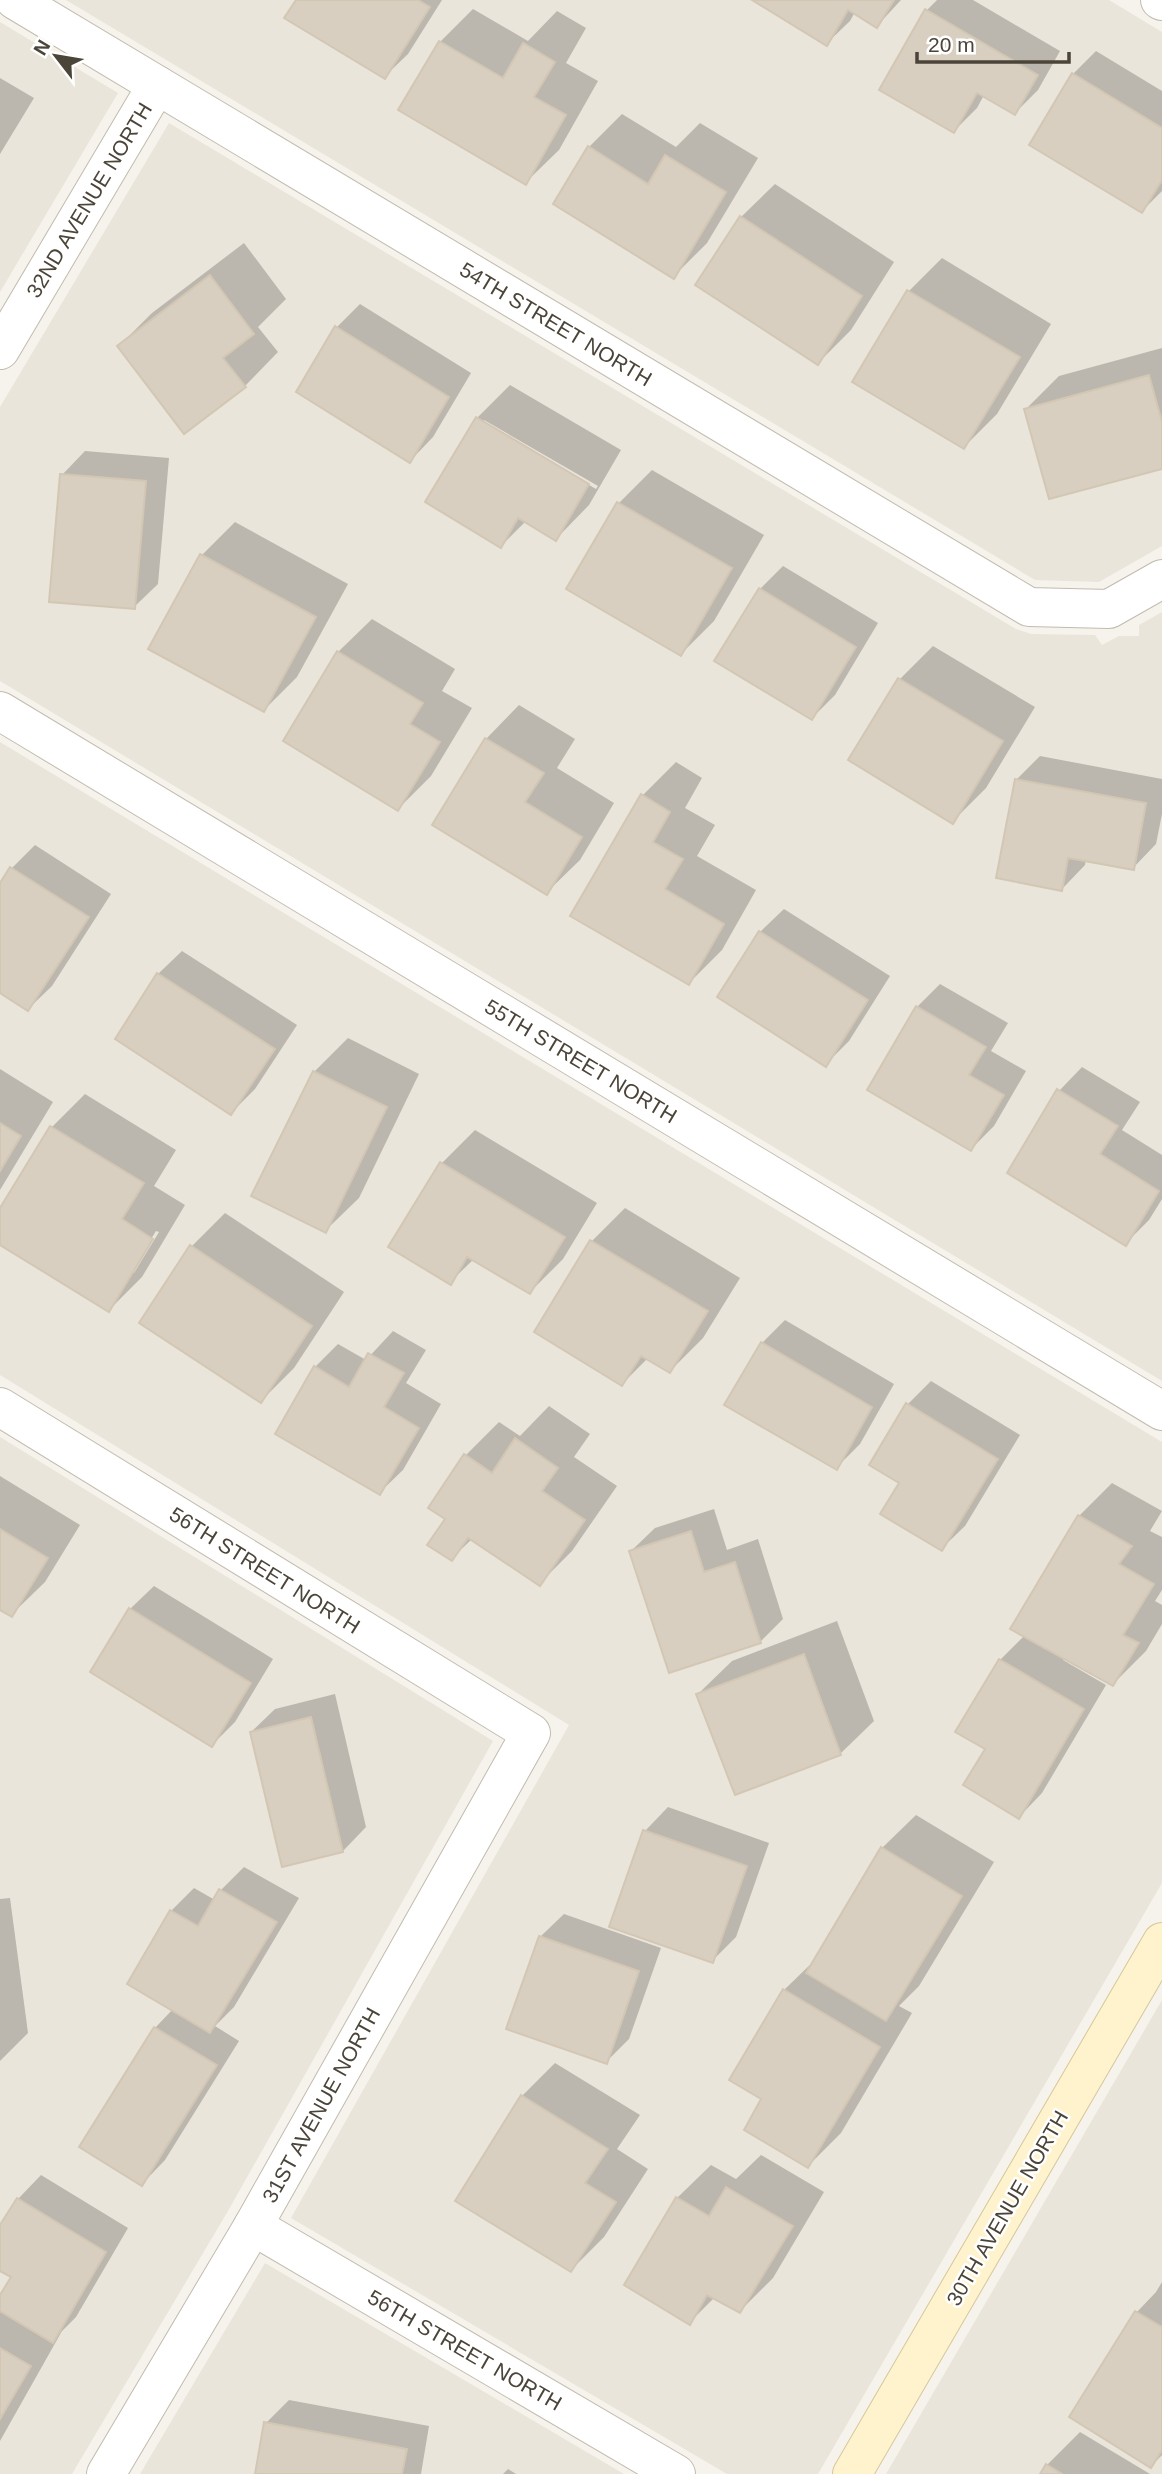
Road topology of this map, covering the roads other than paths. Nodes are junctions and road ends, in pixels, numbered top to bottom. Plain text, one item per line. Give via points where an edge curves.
1 (15, 0) edge
2 (157, 85) junction
3 (0, 351) edge
4 (1162, 579) edge
5 (0, 711) edge
6 (0, 1406) edge
7 (1162, 1411) edge
8 (531, 1733) joint
9 (1162, 1942) edge
10 (253, 2226) junction
11 (106, 2474) edge
12 (676, 2474) edge
13 (852, 2474) edge

1 - 2 street, 54TH STREET NORTH
2 - 3 street, 32ND AVENUE NORTH
2 - 4 street, 54TH STREET NORTH via 1029,607 1109,609
5 - 7 street, 55TH STREET NORTH
6 - 8 street, 56TH STREET NORTH
8 - 10 street, 31ST AVENUE NORTH
9 - 13 street, 30TH AVENUE NORTH
10 - 11 street, 31ST AVENUE NORTH
10 - 12 street, 56TH STREET NORTH

